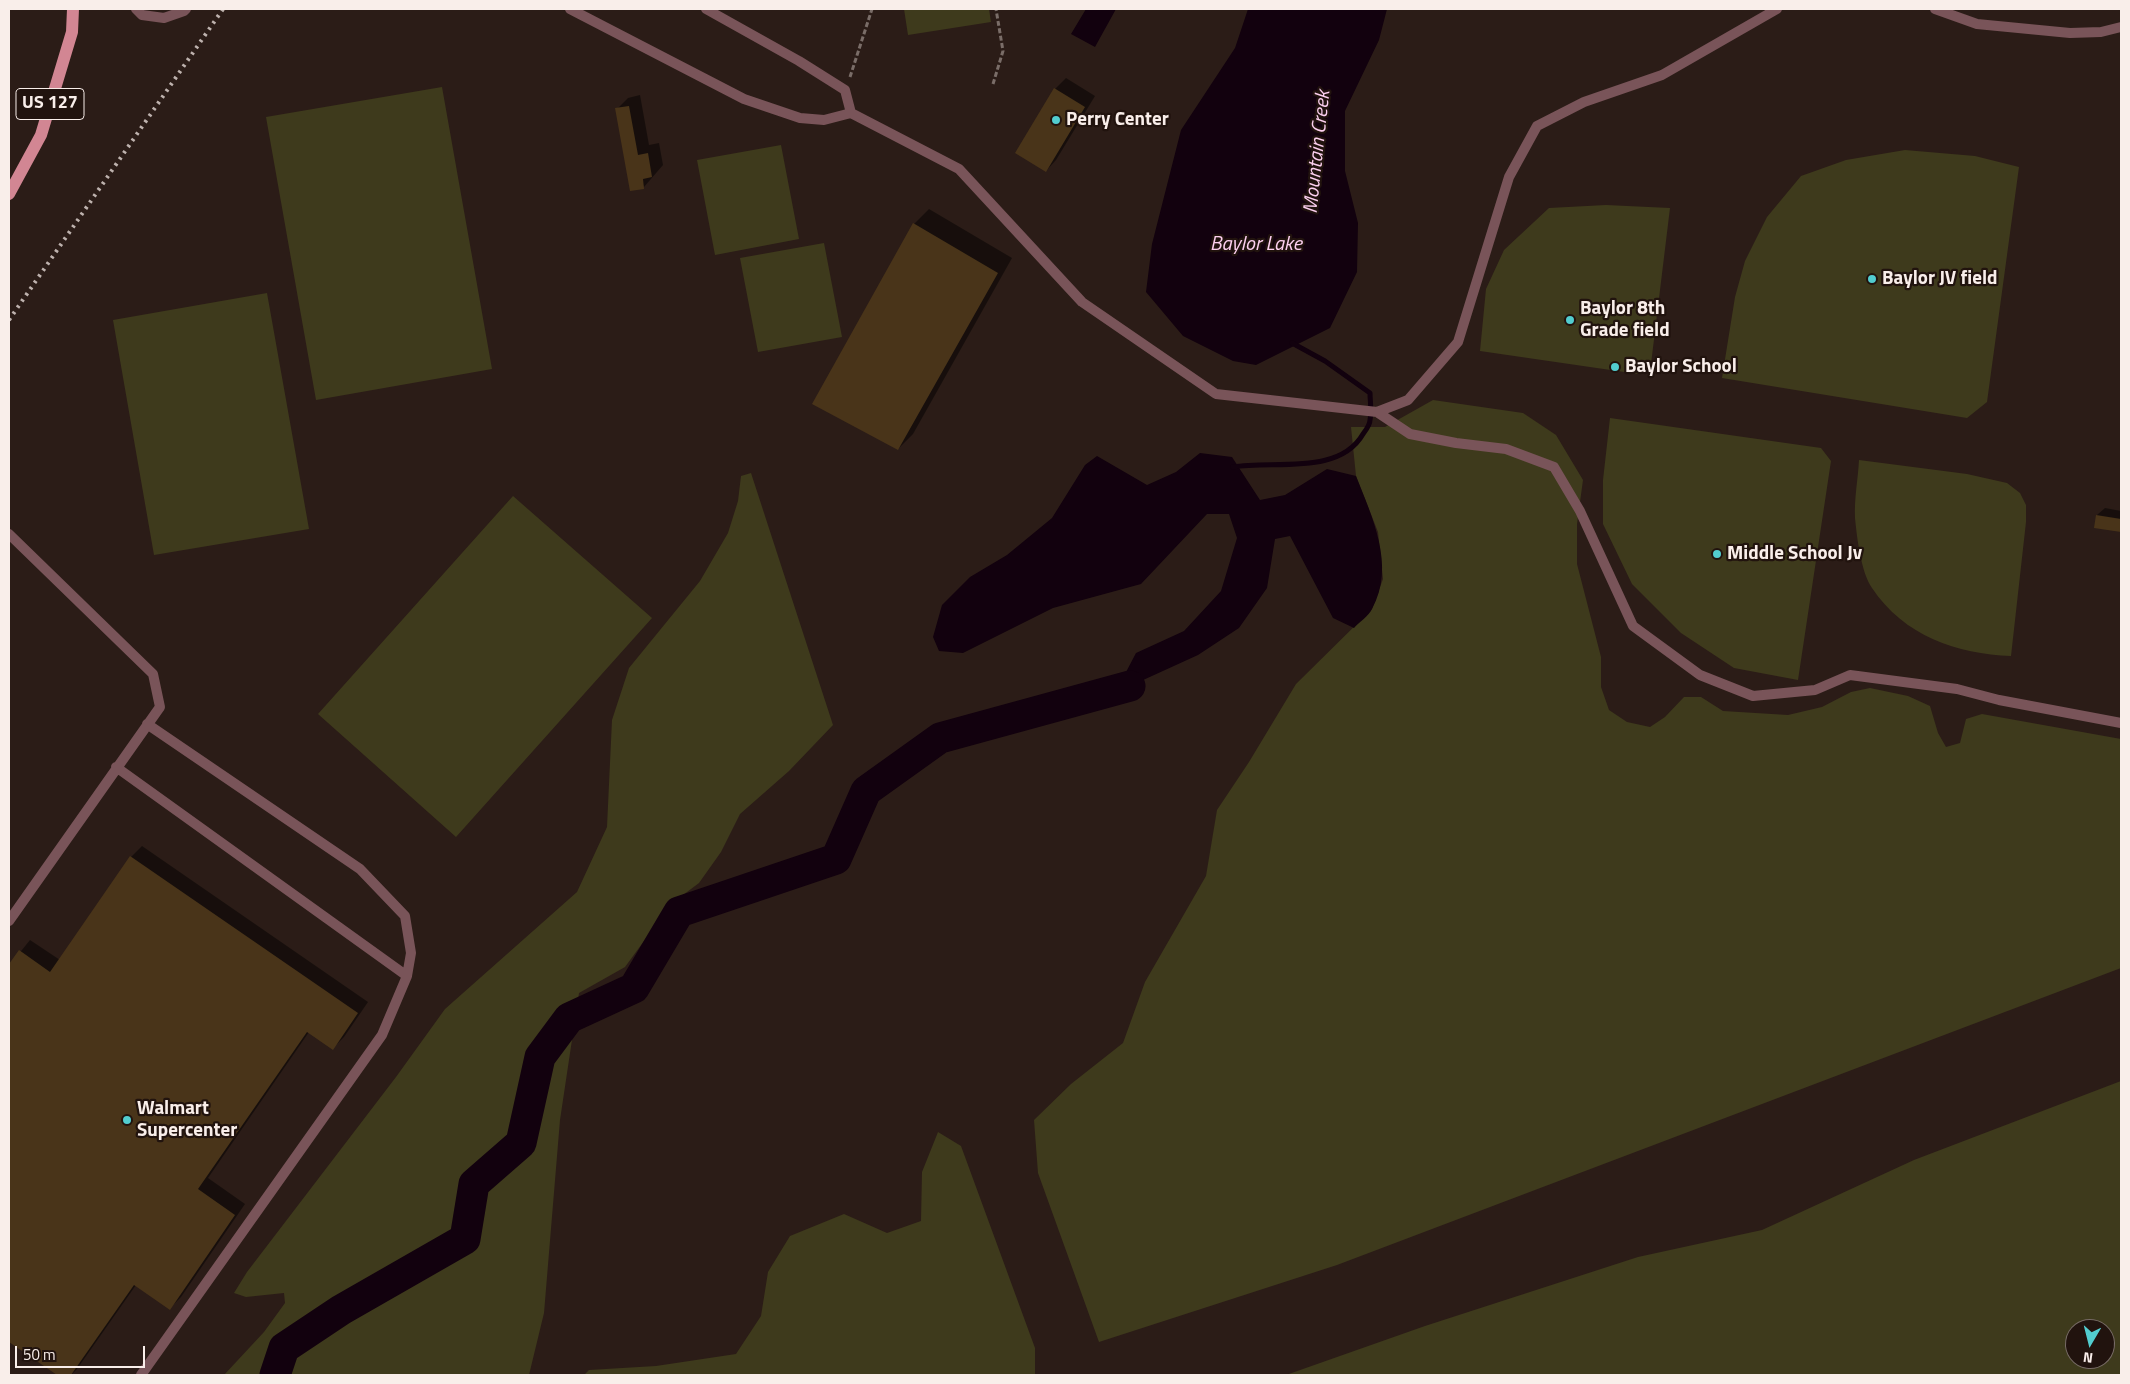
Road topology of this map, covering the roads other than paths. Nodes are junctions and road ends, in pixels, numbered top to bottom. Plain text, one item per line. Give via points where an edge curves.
1 (73, 9) edge
2 (136, 9) edge
3 (186, 9) edge
4 (570, 9) edge
5 (706, 9) edge
6 (1777, 9) edge
7 (1935, 9) edge
8 (2121, 27) edge
9 (851, 113) junction
10 (9, 194) edge
11 (1378, 412) junction
12 (9, 534) edge
13 (2121, 723) edge
14 (147, 724) junction
15 (116, 767) junction
16 (9, 921) edge
17 (407, 976) junction
18 (141, 1375) edge

1 - 10 main road, US 127 via 72,32 41,135
2 - 3 lane via 142,15 164,18
4 - 9 lane via 744,99 800,118 824,120
5 - 9 lane via 845,90
6 - 11 lane via 1662,75 1584,102 1538,126 1509,177 1458,342 1408,400
7 - 8 lane via 1977,24 2070,33 2101,32
9 - 11 lane via 959,169 1082,302 1216,394
11 - 13 lane via 1410,434 1506,449 1554,467 1580,511 1633,626 1700,675 1753,696 1815,690 1850,676 1958,689
12 - 14 lane via 152,674 160,707
14 - 15 lane
14 - 17 lane via 360,869 405,916 410,952
15 - 16 lane
15 - 17 lane
17 - 18 lane via 382,1035

